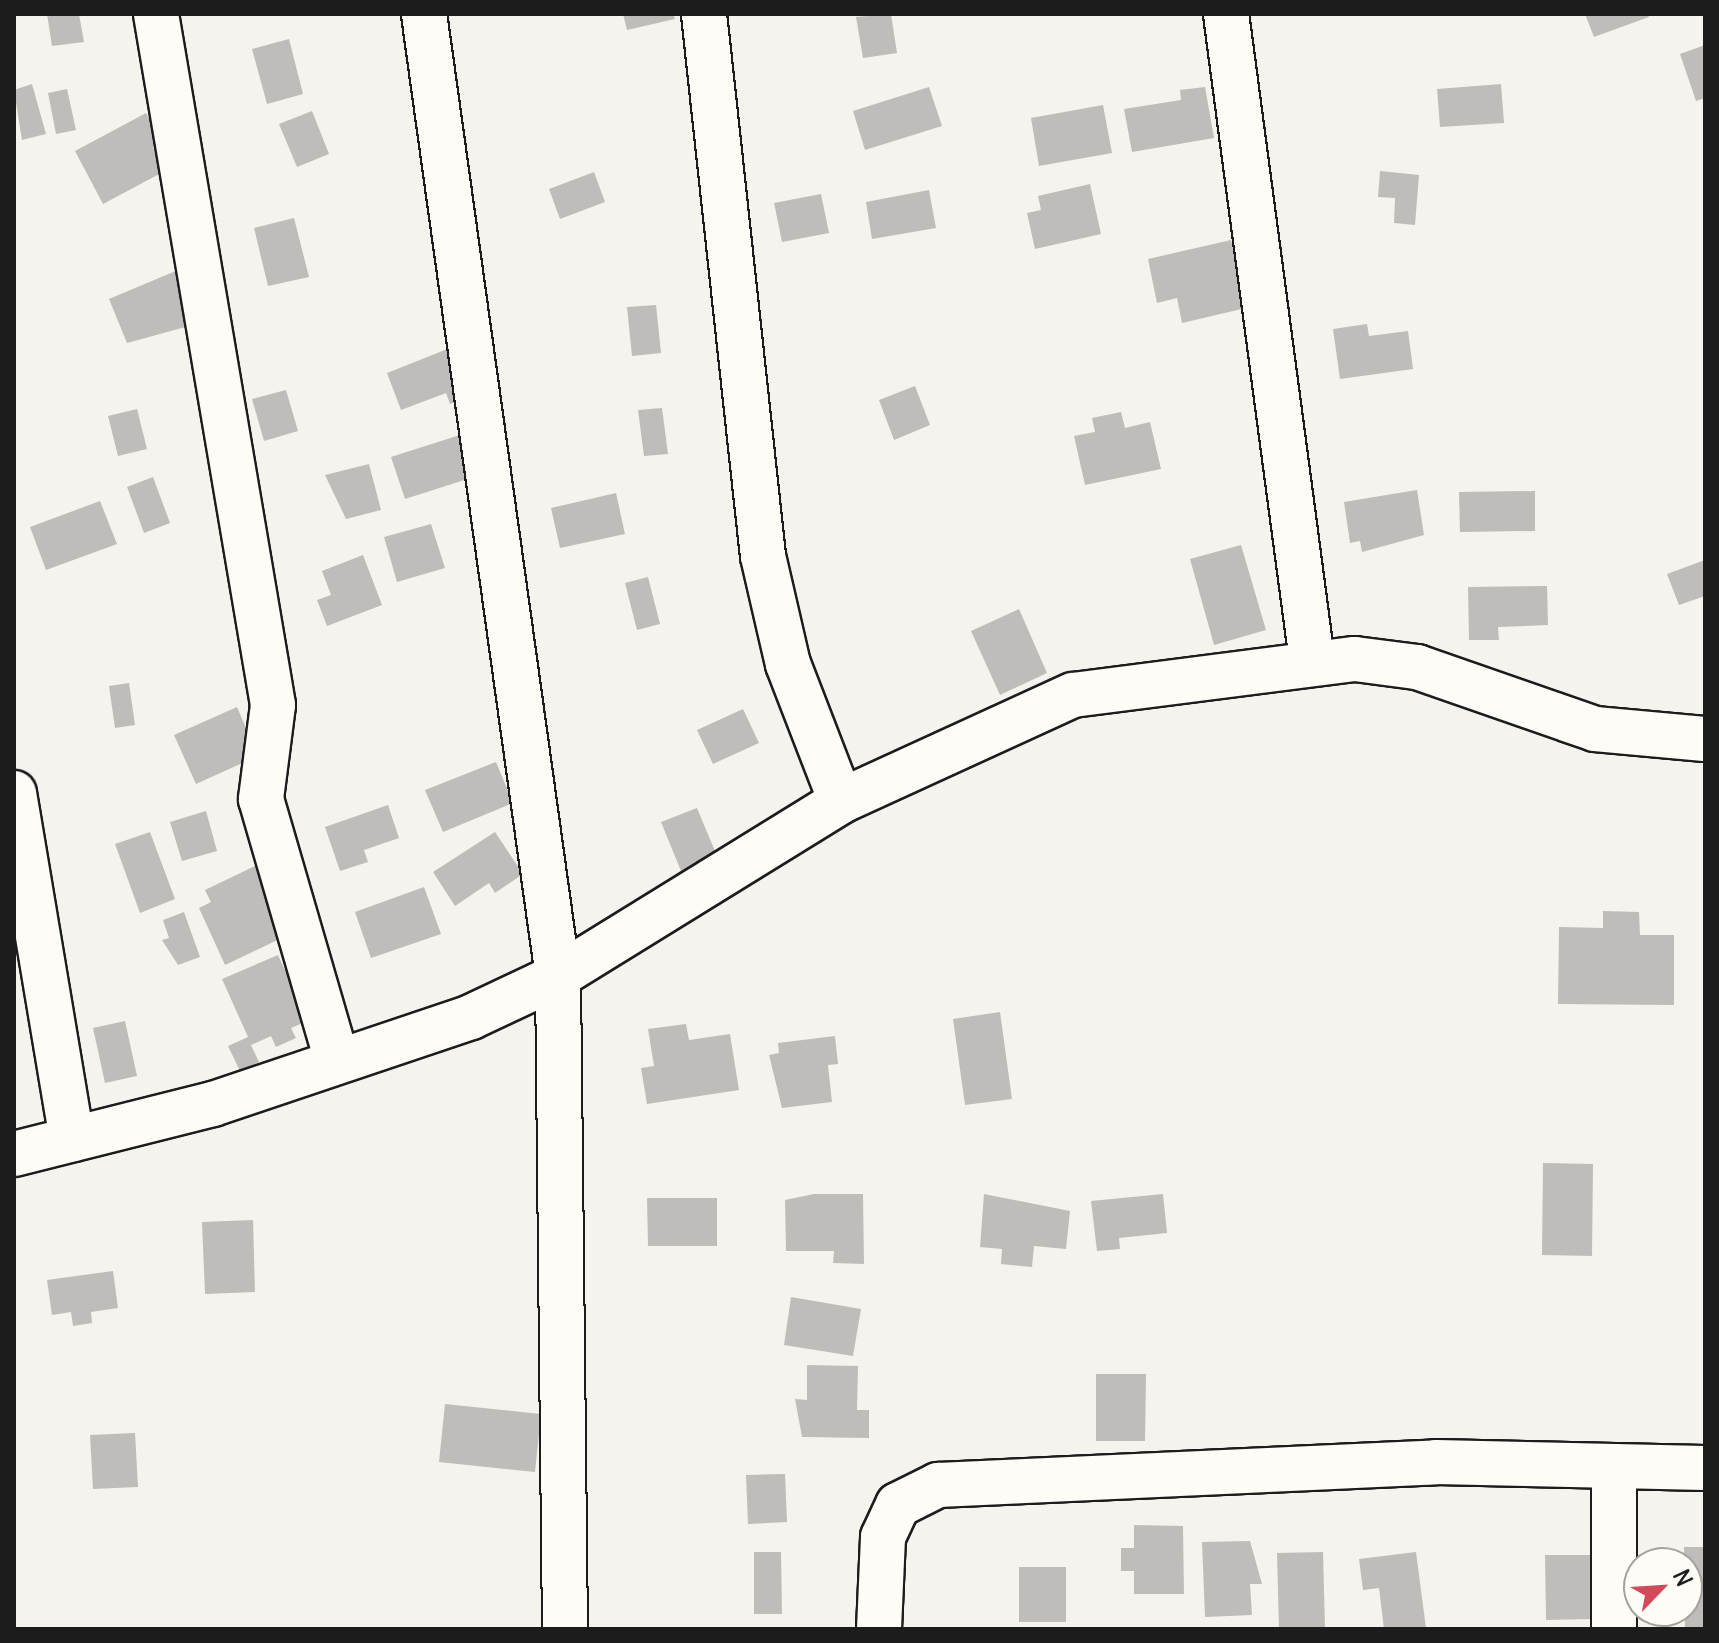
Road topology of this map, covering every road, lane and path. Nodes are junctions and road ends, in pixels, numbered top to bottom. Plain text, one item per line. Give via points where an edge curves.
1 (156, 14) edge
2 (424, 14) edge
3 (704, 14) edge
4 (1226, 14) edge
5 (1312, 660) junction
6 (1705, 739) edge
7 (14, 793) edge
8 (841, 801) junction
9 (558, 976) junction
10 (337, 1060) junction
11 (72, 1139) junction
12 (14, 1154) edge
13 (1614, 1466) junction
14 (1705, 1468) edge
15 (565, 1629) edge
16 (879, 1629) edge
17 (1614, 1629) edge

1 - 10 street via 273,705 261,799
2 - 9 street
3 - 8 street via 763,556 788,664
4 - 5 street
5 - 6 street via 1417,667 1595,729
5 - 8 street via 1073,695
7 - 11 street
8 - 9 street
9 - 10 street via 471,1017
9 - 15 street
10 - 11 street via 213,1104
11 - 12 street
13 - 14 street
13 - 16 street via 1436,1462 938,1485 898,1505 883,1537
13 - 17 street

